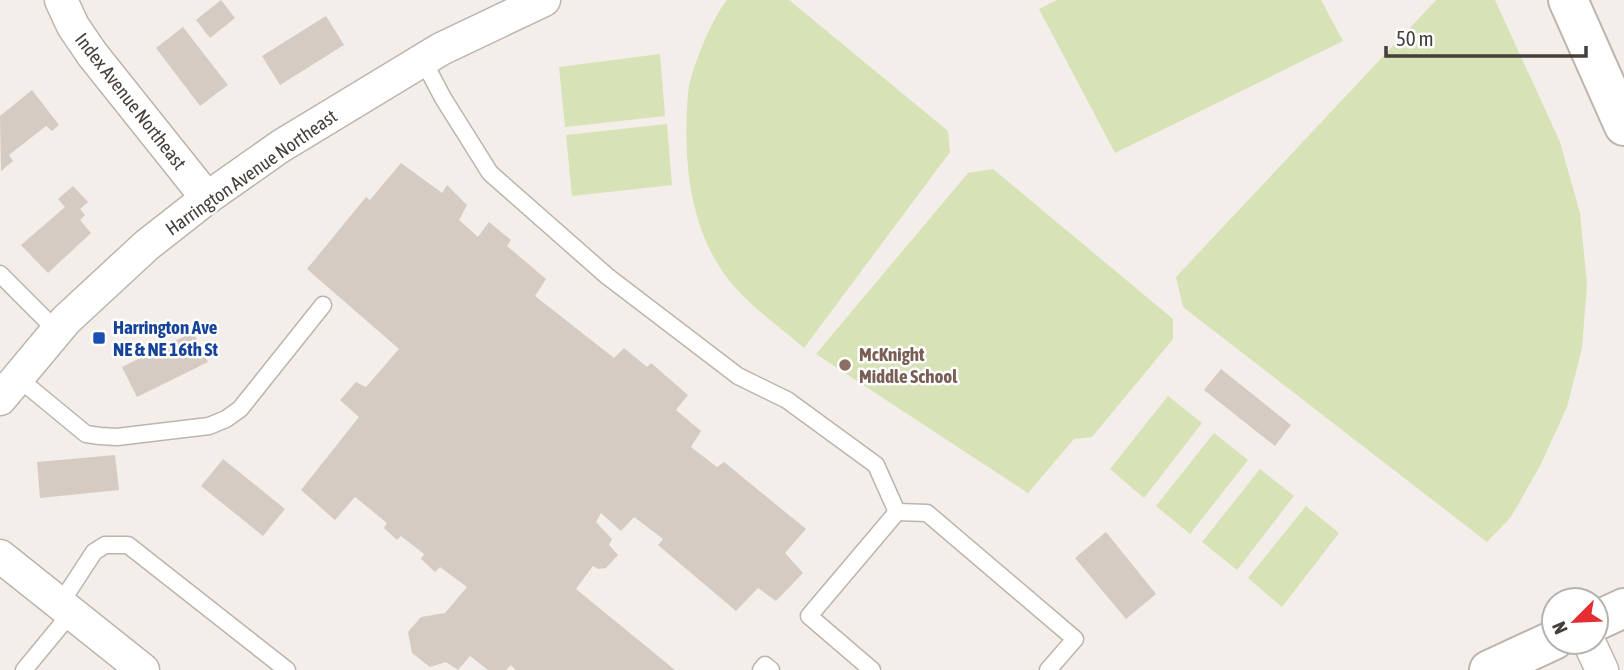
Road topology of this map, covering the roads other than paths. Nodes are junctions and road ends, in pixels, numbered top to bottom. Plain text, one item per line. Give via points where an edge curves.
1 (61, 0) edge
2 (544, 0) edge
3 (1568, 0) edge
4 (423, 60) junction
5 (1624, 126) edge
6 (207, 198) junction
7 (0, 274) edge
8 (323, 306) dead end
9 (57, 331) junction
10 (9, 388) edge
11 (897, 512) junction
12 (0, 556) edge
13 (66, 608) junction
14 (1540, 646) edge
15 (24, 670) edge
16 (143, 670) edge
17 (287, 670) edge
18 (761, 670) edge
19 (771, 670) edge
20 (872, 670) edge
21 (1048, 670) edge
22 (1489, 670) edge

1 - 6 street, Index Avenue Northeast via 92,54
2 - 4 street, Harrington Avenue Northeast
3 - 5 street
4 - 6 street, Harrington Avenue Northeast via 281,146
4 - 11 lane via 490,173 607,276 738,376 787,400 876,465
6 - 9 street, Harrington Avenue Northeast via 147,245
7 - 9 lane
8 - 10 lane via 240,409 209,426 117,437 86,434
9 - 10 street, Harrington Avenue Northeast
11 - 20 lane via 809,616
11 - 21 lane via 927,513 1075,639
12 - 13 street
13 - 15 lane
13 - 16 street
13 - 17 lane via 94,552 105,545 128,545
14 - 22 street
18 - 19 lane via 765,665

